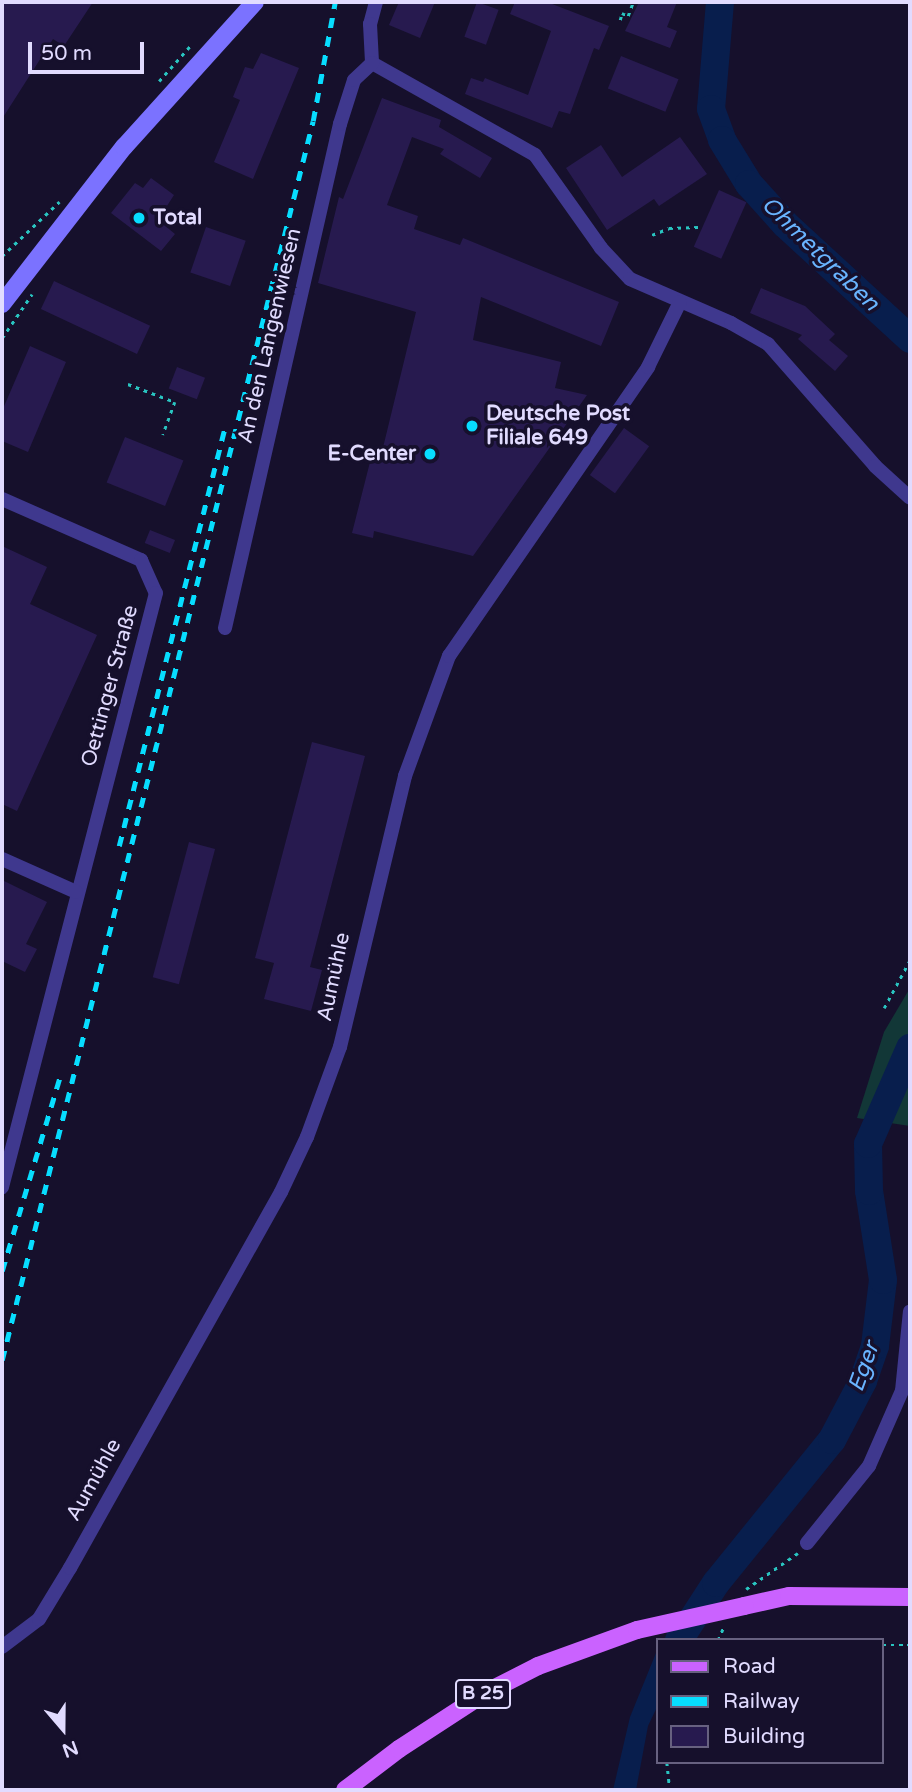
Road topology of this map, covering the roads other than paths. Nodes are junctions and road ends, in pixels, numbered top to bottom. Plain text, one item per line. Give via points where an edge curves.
1 (255, 2) edge
2 (376, 2) edge
3 (372, 63) junction
4 (3, 299) edge
5 (680, 302) junction
6 (910, 498) edge
7 (2, 499) edge
8 (225, 628) dead end
9 (2, 859) edge
10 (76, 892) junction
11 (2, 1187) edge
12 (910, 1311) edge
13 (807, 1543) dead end
14 (910, 1597) edge
15 (2, 1647) edge
16 (345, 1790) edge

1 - 4 main road via 148,117
2 - 3 street via 370,24
3 - 5 street via 535,155 601,248 629,279
3 - 8 street, An den Langenwiesen via 354,80 340,124
5 - 6 street via 768,344 875,466
5 - 15 street, Aumühle via 648,367 449,656 405,776 340,1047 307,1137 281,1192 70,1568 39,1619
7 - 10 street, Oettinger Straße via 141,561 156,593
9 - 10 street
10 - 11 street, Oettinger Straße
12 - 13 street via 902,1391 869,1466
14 - 16 main road, B 25, bridge via 789,1596 637,1630 538,1666 485,1693 398,1749

